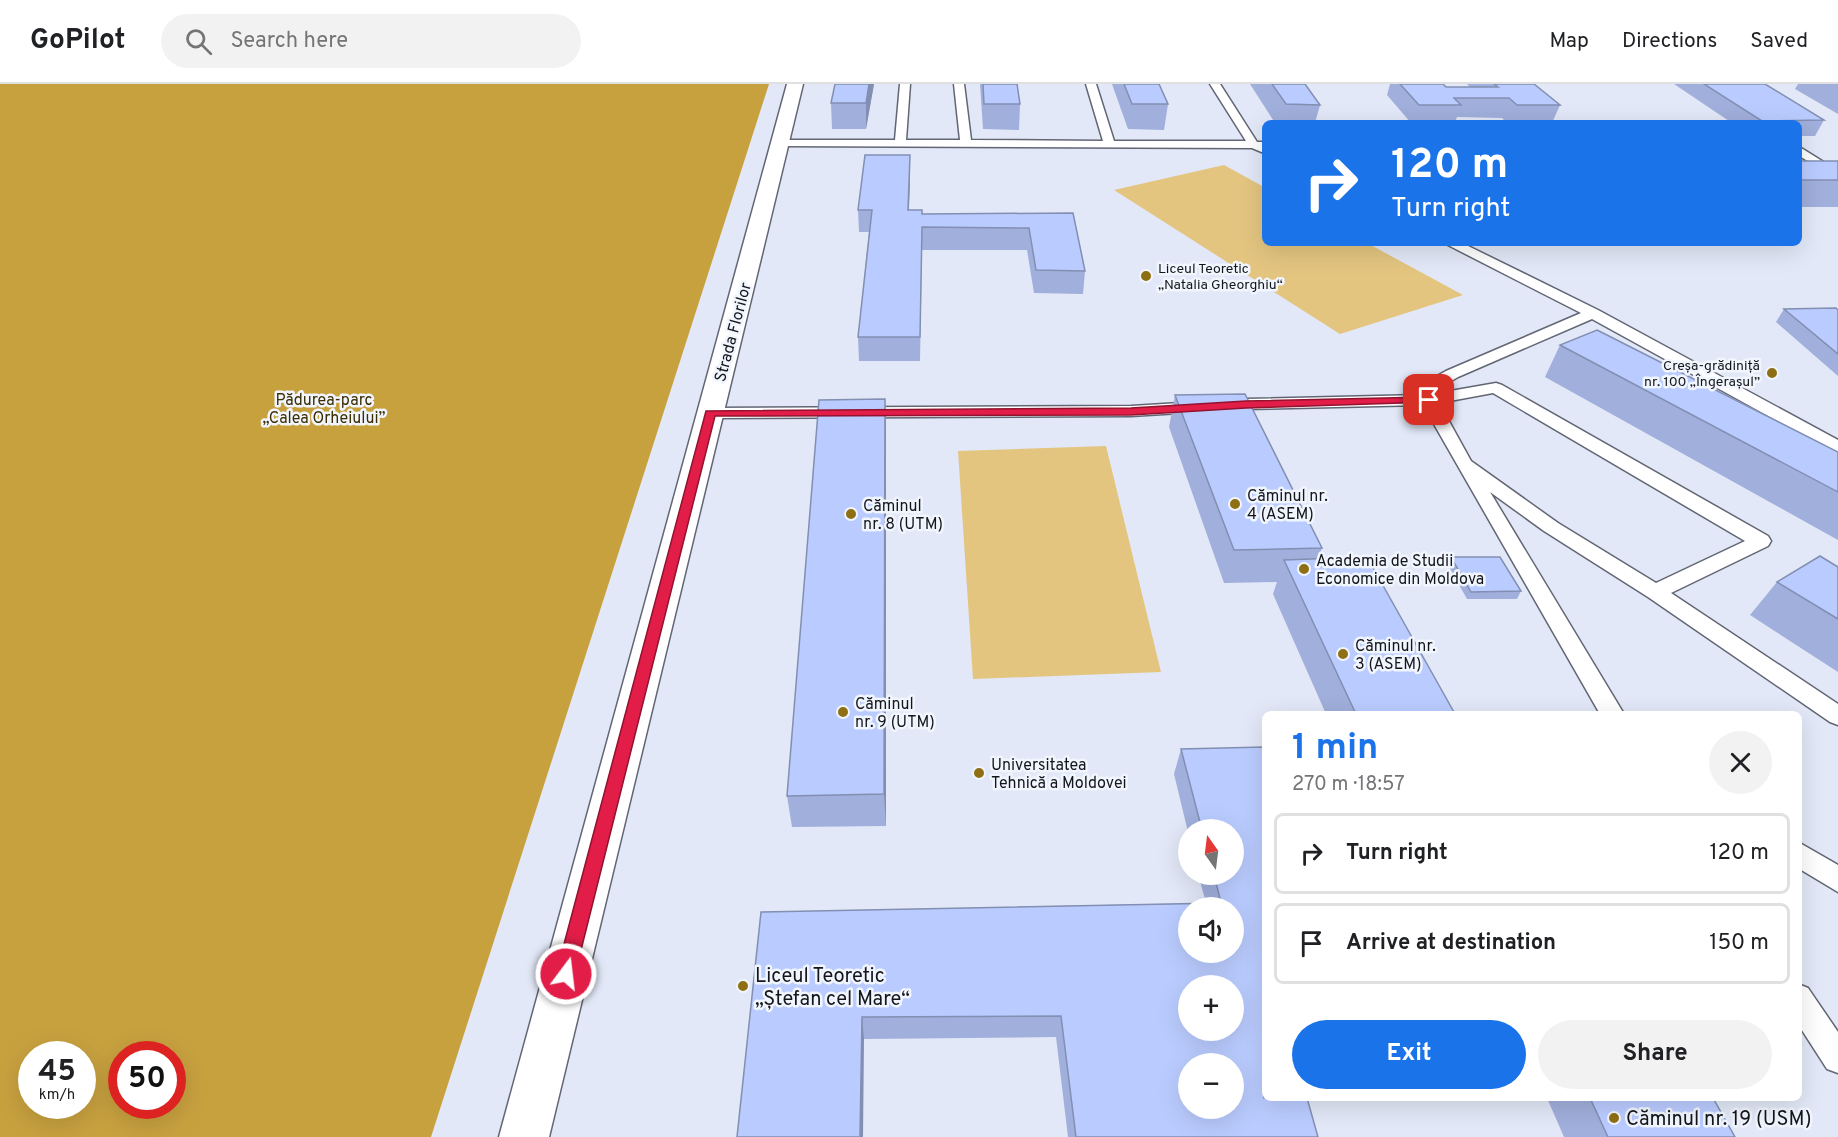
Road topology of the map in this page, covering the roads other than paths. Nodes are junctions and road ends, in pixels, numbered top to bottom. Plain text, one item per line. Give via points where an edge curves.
1 (795, 84) edge
2 (905, 84) edge
3 (959, 84) edge
4 (1091, 84) edge
5 (1215, 84) edge
6 (781, 142) junction
7 (900, 144) junction
8 (966, 144) junction
9 (1110, 145) junction
10 (1261, 147) edge
11 (1802, 152) edge
12 (1838, 176) edge
13 (1457, 246) edge
14 (1593, 313) junction
15 (1429, 400) junction
16 (710, 413) junction
17 (1838, 447) edge
18 (1464, 464) junction
19 (1655, 592) junction
20 (1610, 711) edge
21 (1838, 716) edge
22 (1802, 856) edge
23 (1838, 880) edge
24 (1802, 1004) edge
25 (1838, 1058) edge
26 (524, 1137) edge

1 - 6 main road, Strada Florilor
2 - 7 lane
3 - 8 lane
4 - 9 lane
5 - 10 lane
6 - 7 lane
6 - 16 main road, Strada Florilor
7 - 8 lane
8 - 9 lane
9 - 10 lane
11 - 12 lane
13 - 14 lane
14 - 15 lane via 1452,374 1434,384
14 - 17 lane
15 - 16 lane via 1131,411
15 - 18 lane
15 - 19 lane via 1496,388 1761,541
16 - 26 main road, Strada Florilor
18 - 19 lane via 1551,527
18 - 20 lane
19 - 21 lane
22 - 23 lane
24 - 25 lane

